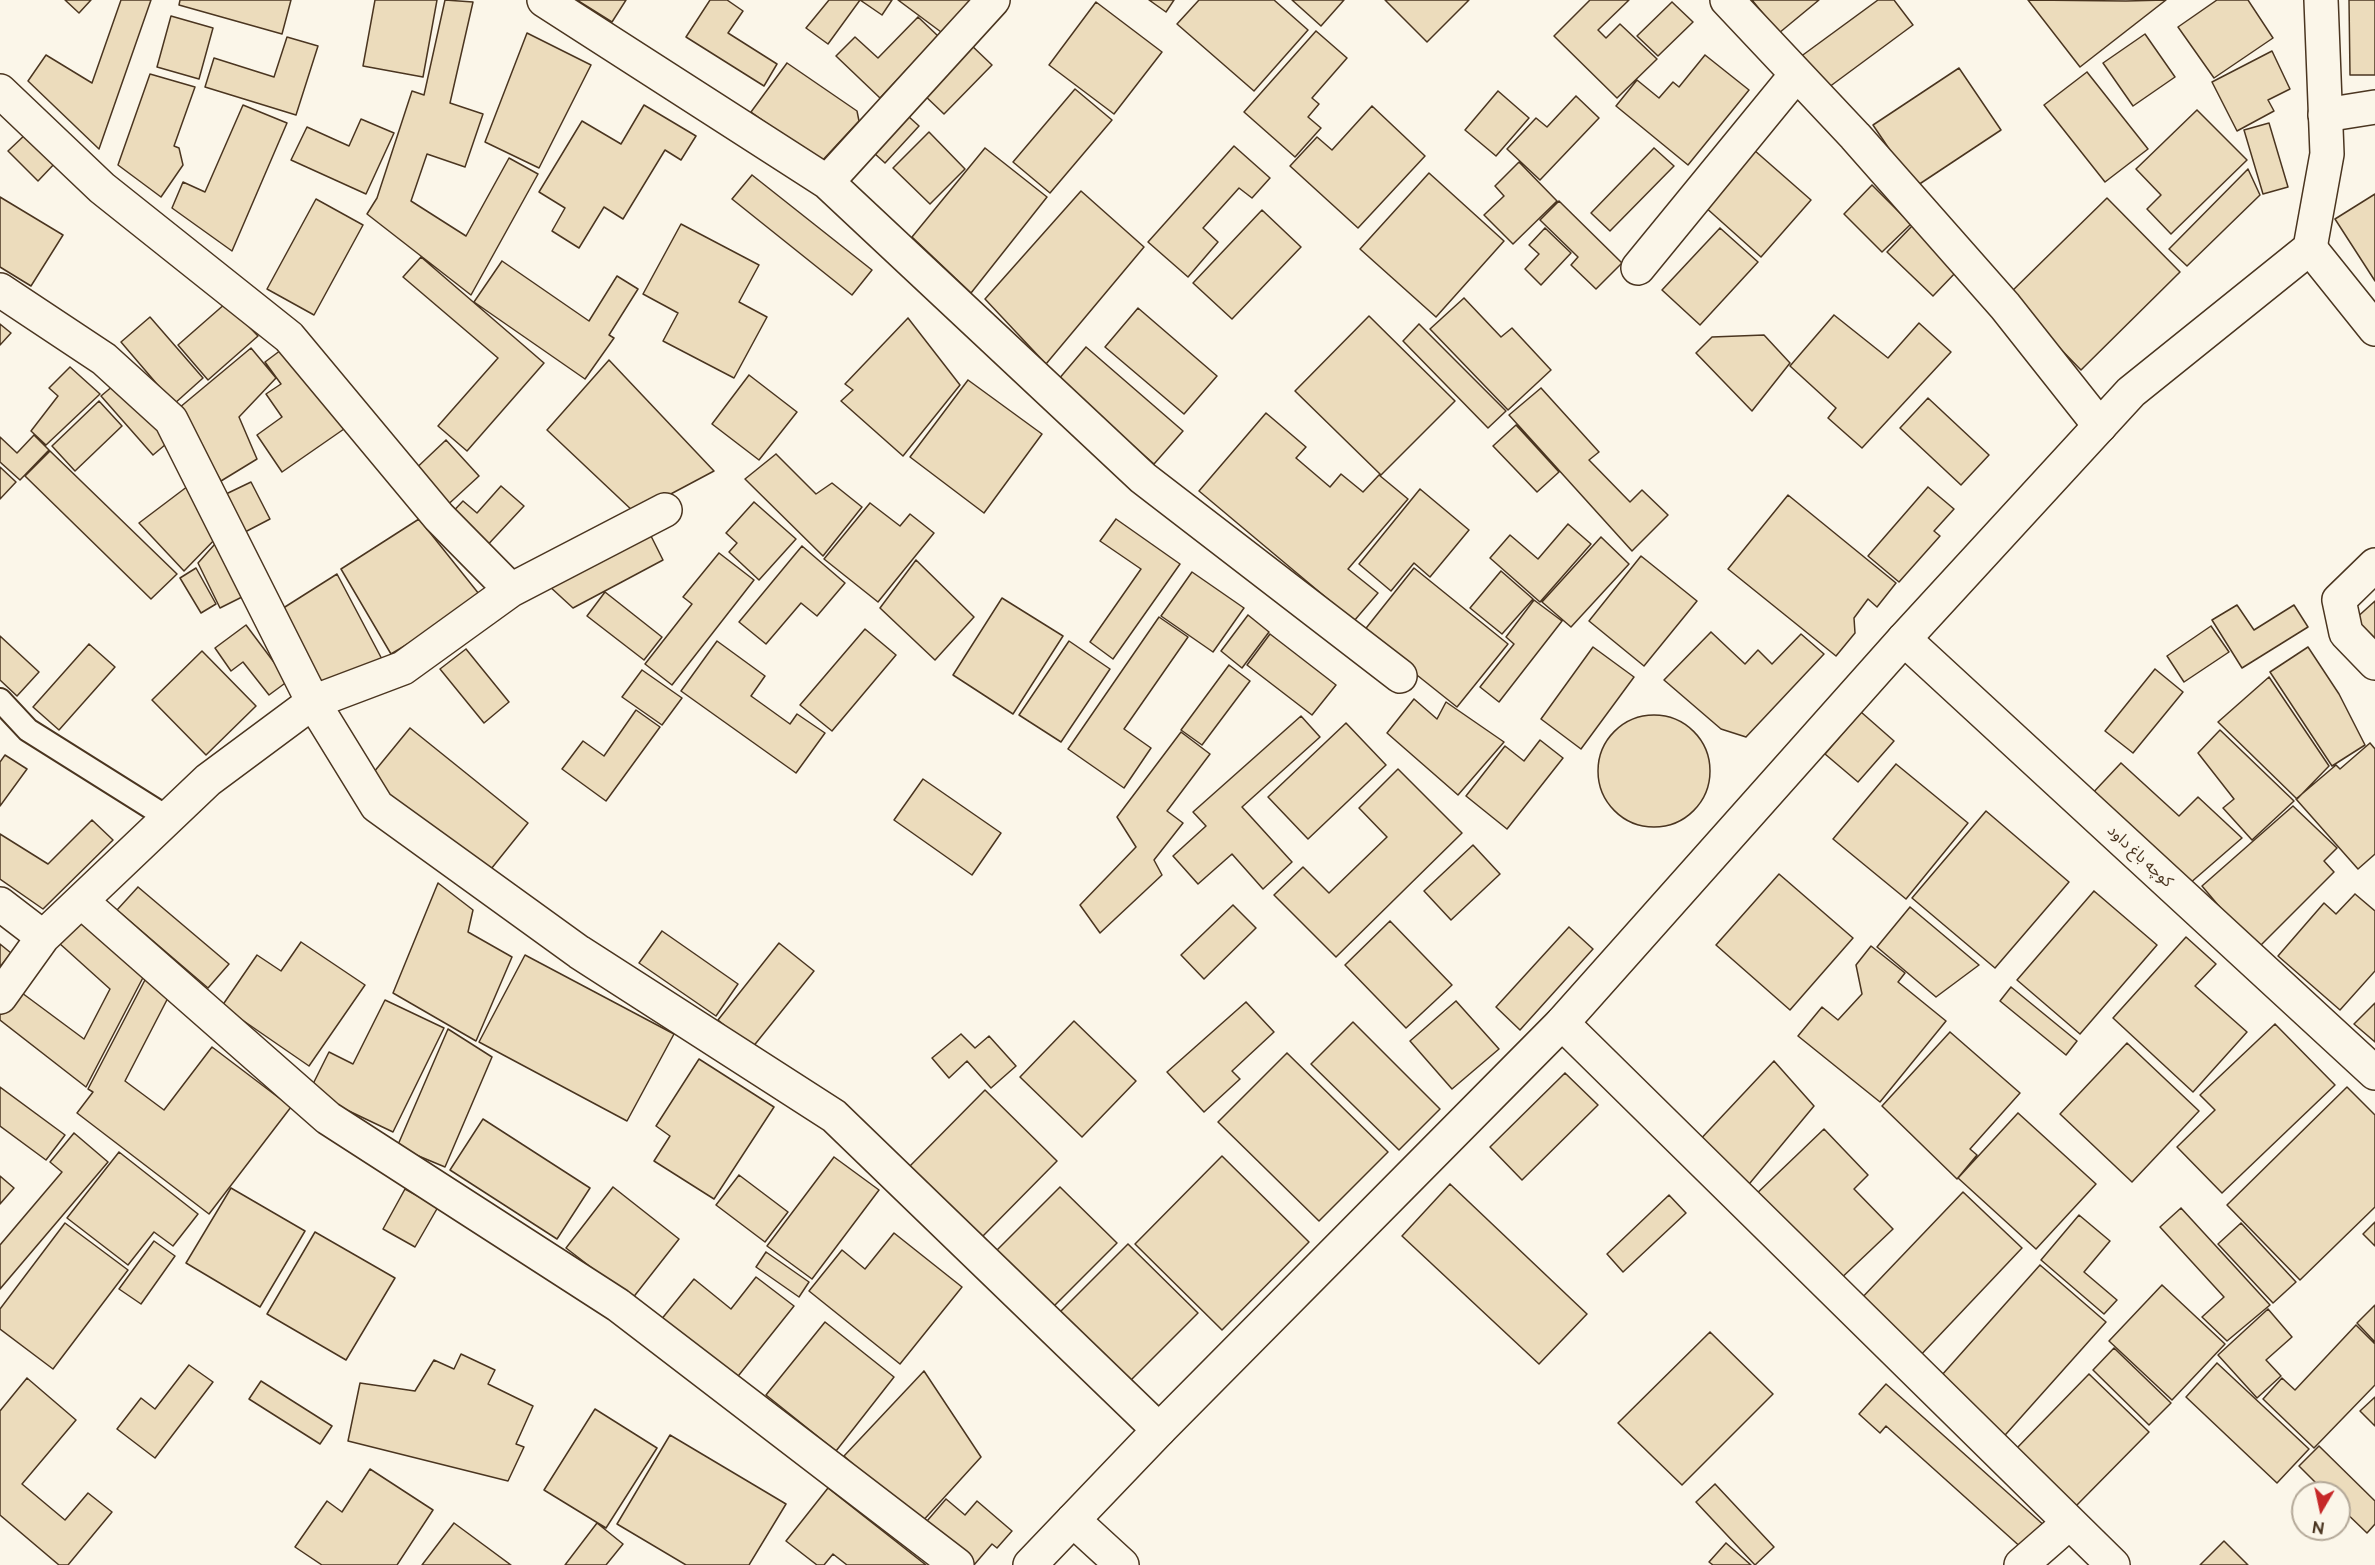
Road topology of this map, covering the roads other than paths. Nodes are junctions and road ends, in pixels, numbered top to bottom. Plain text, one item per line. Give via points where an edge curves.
1 (544, 0) edge
2 (993, 0) edge
3 (1727, 0) edge
4 (2321, 0) edge
5 (1796, 75) junction
6 (0, 91) edge
7 (2375, 107) edge
8 (2325, 114) junction
9 (827, 182) junction
10 (2310, 248) junction
11 (1638, 268) dead end
12 (0, 290) edge
13 (2375, 329) edge
14 (2100, 426) junction
15 (665, 510) dead end
16 (2375, 565) edge
17 (511, 590) junction
18 (1904, 639) junction
19 (2375, 663) edge
20 (1400, 676) dead end
21 (0, 700) edge
22 (313, 702) junction
23 (168, 818) junction
24 (81, 901) junction
25 (0, 904) edge
26 (43, 937) junction
27 (0, 997) edge
28 (1562, 1023) junction
29 (2375, 1073) edge
30 (1159, 1430) junction
31 (1073, 1520) junction
32 (2069, 1523) junction
33 (957, 1565) edge
34 (1030, 1565) edge
35 (1122, 1565) edge
36 (2021, 1565) edge
37 (2113, 1565) edge

1 - 9 street
2 - 9 street
3 - 5 street
4 - 8 street
5 - 11 street
5 - 14 street via 2005,306
6 - 17 street via 102,188 289,337 440,517
7 - 8 street
8 - 10 street via 2327,154
9 - 20 street via 1143,478
10 - 13 street
10 - 14 street via 2131,392
12 - 22 street via 105,359 171,420
14 - 18 street
15 - 17 street
16 - 19 street via 2339,600 2346,633
17 - 22 street via 404,668
18 - 28 street
18 - 29 street, کوچه باغ داود
21 - 23 lane via 28,730
22 - 23 street via 208,780
22 - 30 street via 377,806 579,952 834,1116
23 - 24 street
24 - 26 street
24 - 33 street via 328,1118 618,1305
25 - 26 street
26 - 27 street
28 - 30 street
28 - 32 street
30 - 31 street
31 - 34 street
31 - 35 street
32 - 36 street
32 - 37 street

